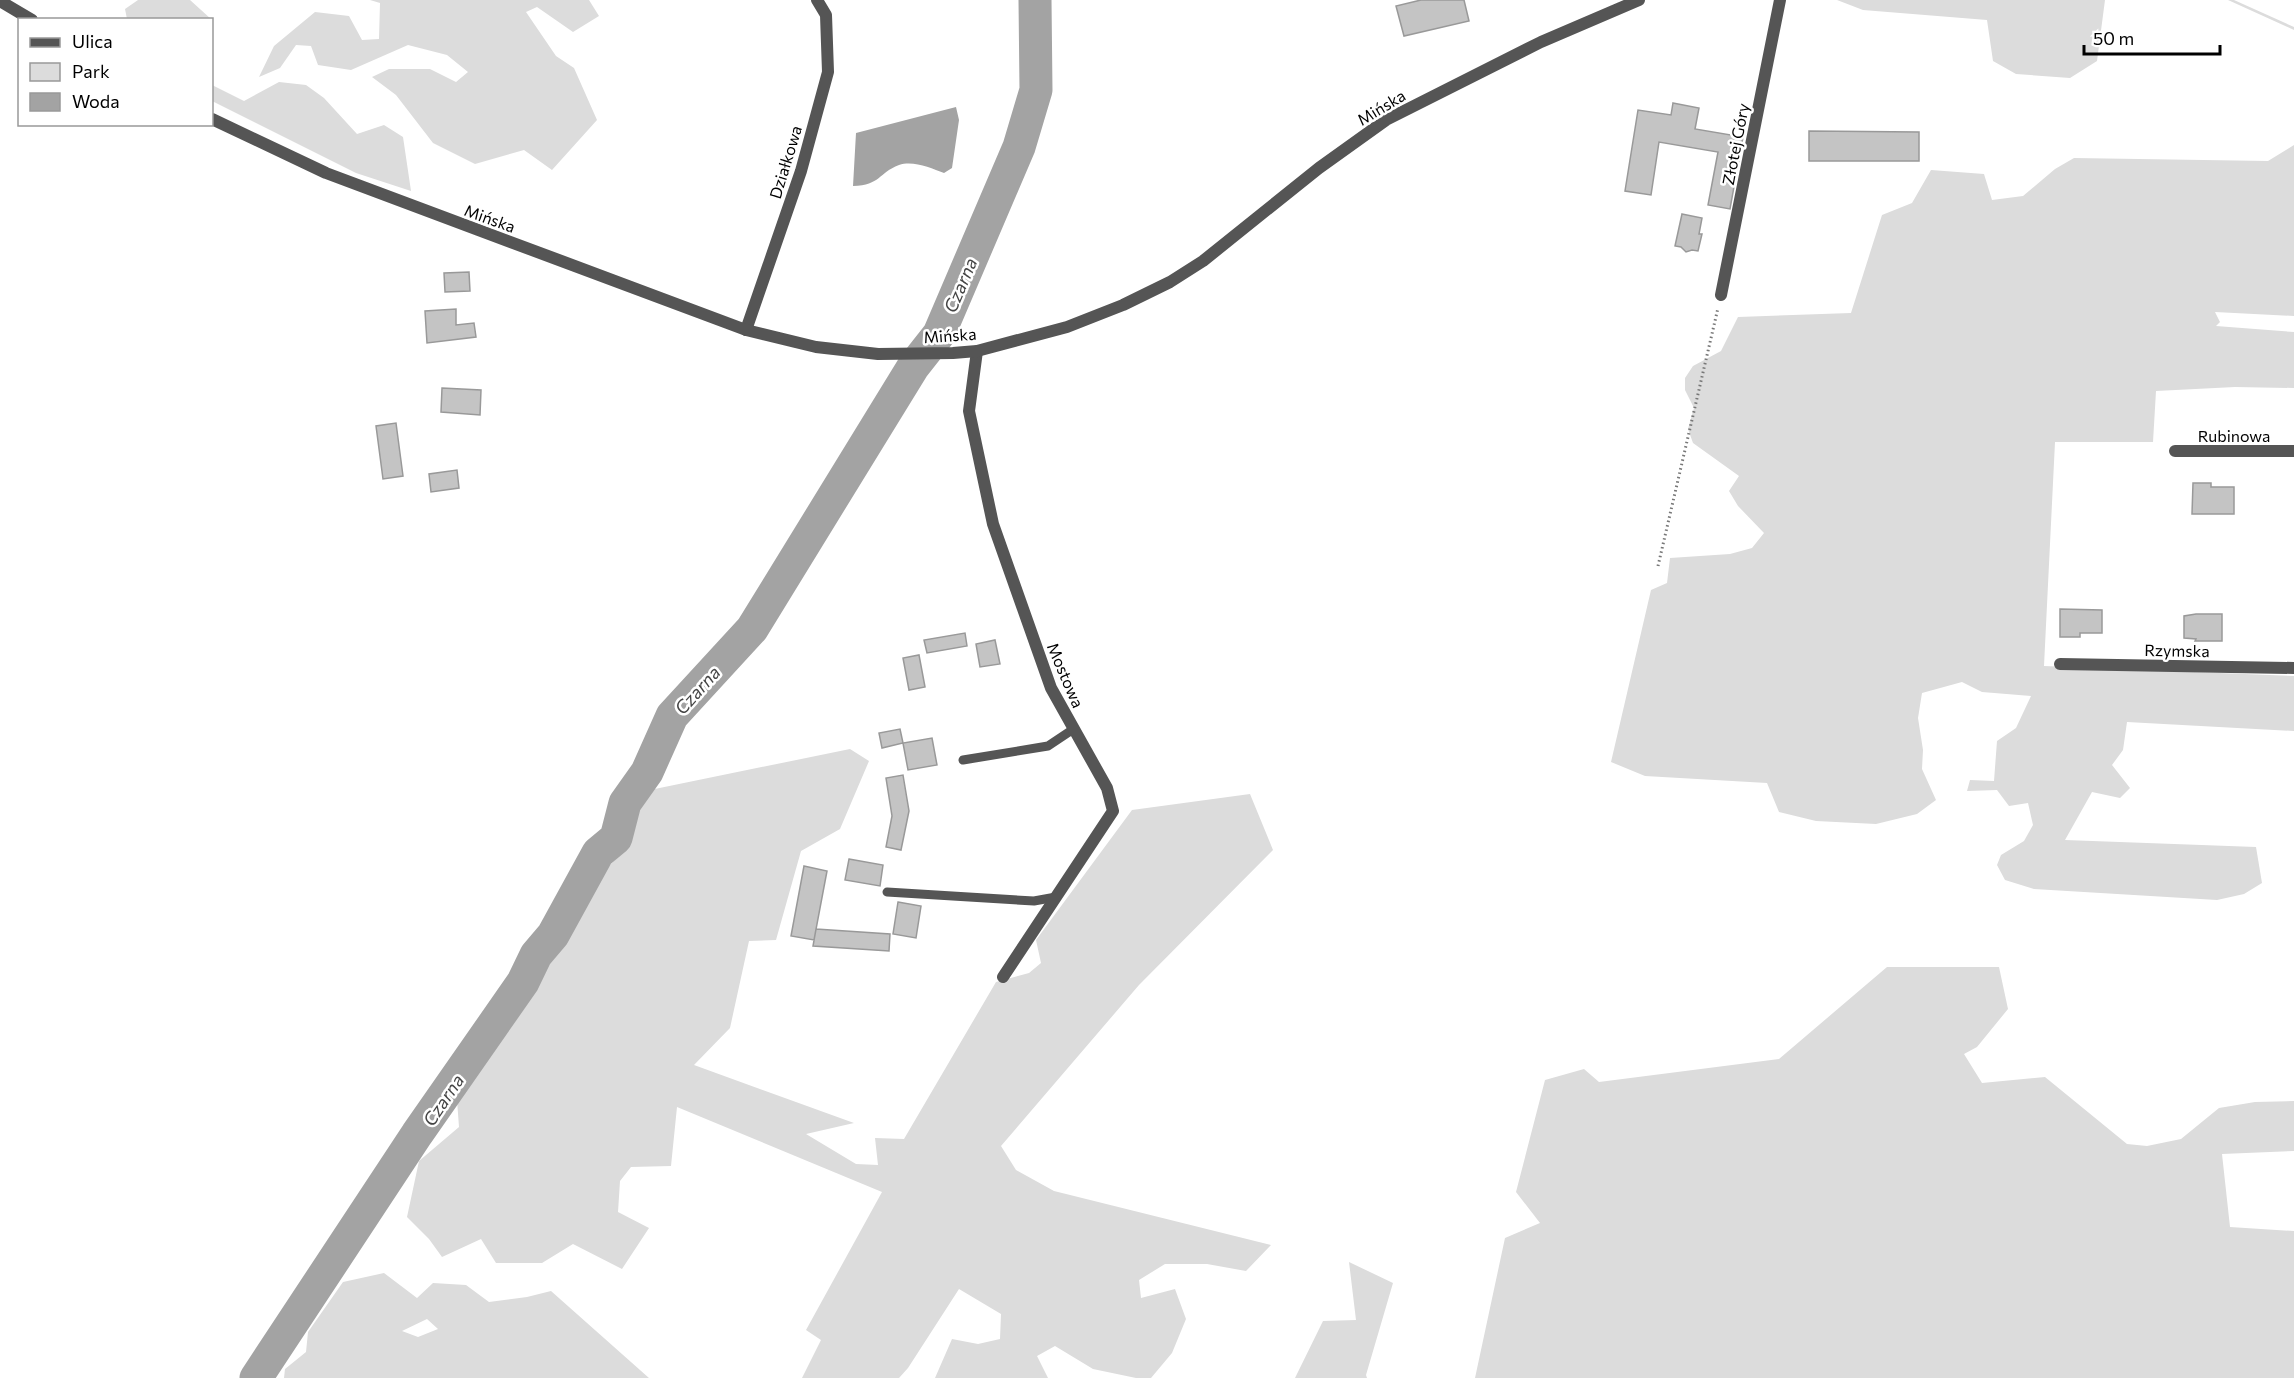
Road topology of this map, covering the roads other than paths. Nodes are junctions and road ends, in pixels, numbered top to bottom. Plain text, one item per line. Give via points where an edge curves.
1 (817, 0) edge
2 (1639, 0) edge
3 (1780, 0) edge
4 (0, 1) edge
5 (29, 18) edge
6 (213, 119) edge
7 (1721, 295) road end
8 (746, 330) junction
9 (977, 351) junction
10 (2175, 451) dead end
11 (2294, 451) edge
12 (2060, 664) dead end
13 (2294, 668) edge
14 (1072, 730) junction
15 (963, 760) dead end
16 (887, 892) dead end
17 (1056, 897) junction
18 (1003, 977) dead end

1 - 8 street, Działkowa via 826,15 828,72 801,171
2 - 9 street, Mińska via 1541,42 1386,120 1170,282 1067,327
3 - 7 street, Złotej Góry
4 - 5 street
6 - 8 street, Mińska via 326,172
8 - 9 street, Mińska via 816,347 878,354
9 - 14 street, Mostowa via 969,411 993,524 1051,688
10 - 11 street, Rubinowa
12 - 13 street, Rzymska
14 - 15 lane via 1048,746
14 - 17 street, Mostowa via 1107,788 1113,811
16 - 17 lane via 1034,901
17 - 18 street, Mostowa

